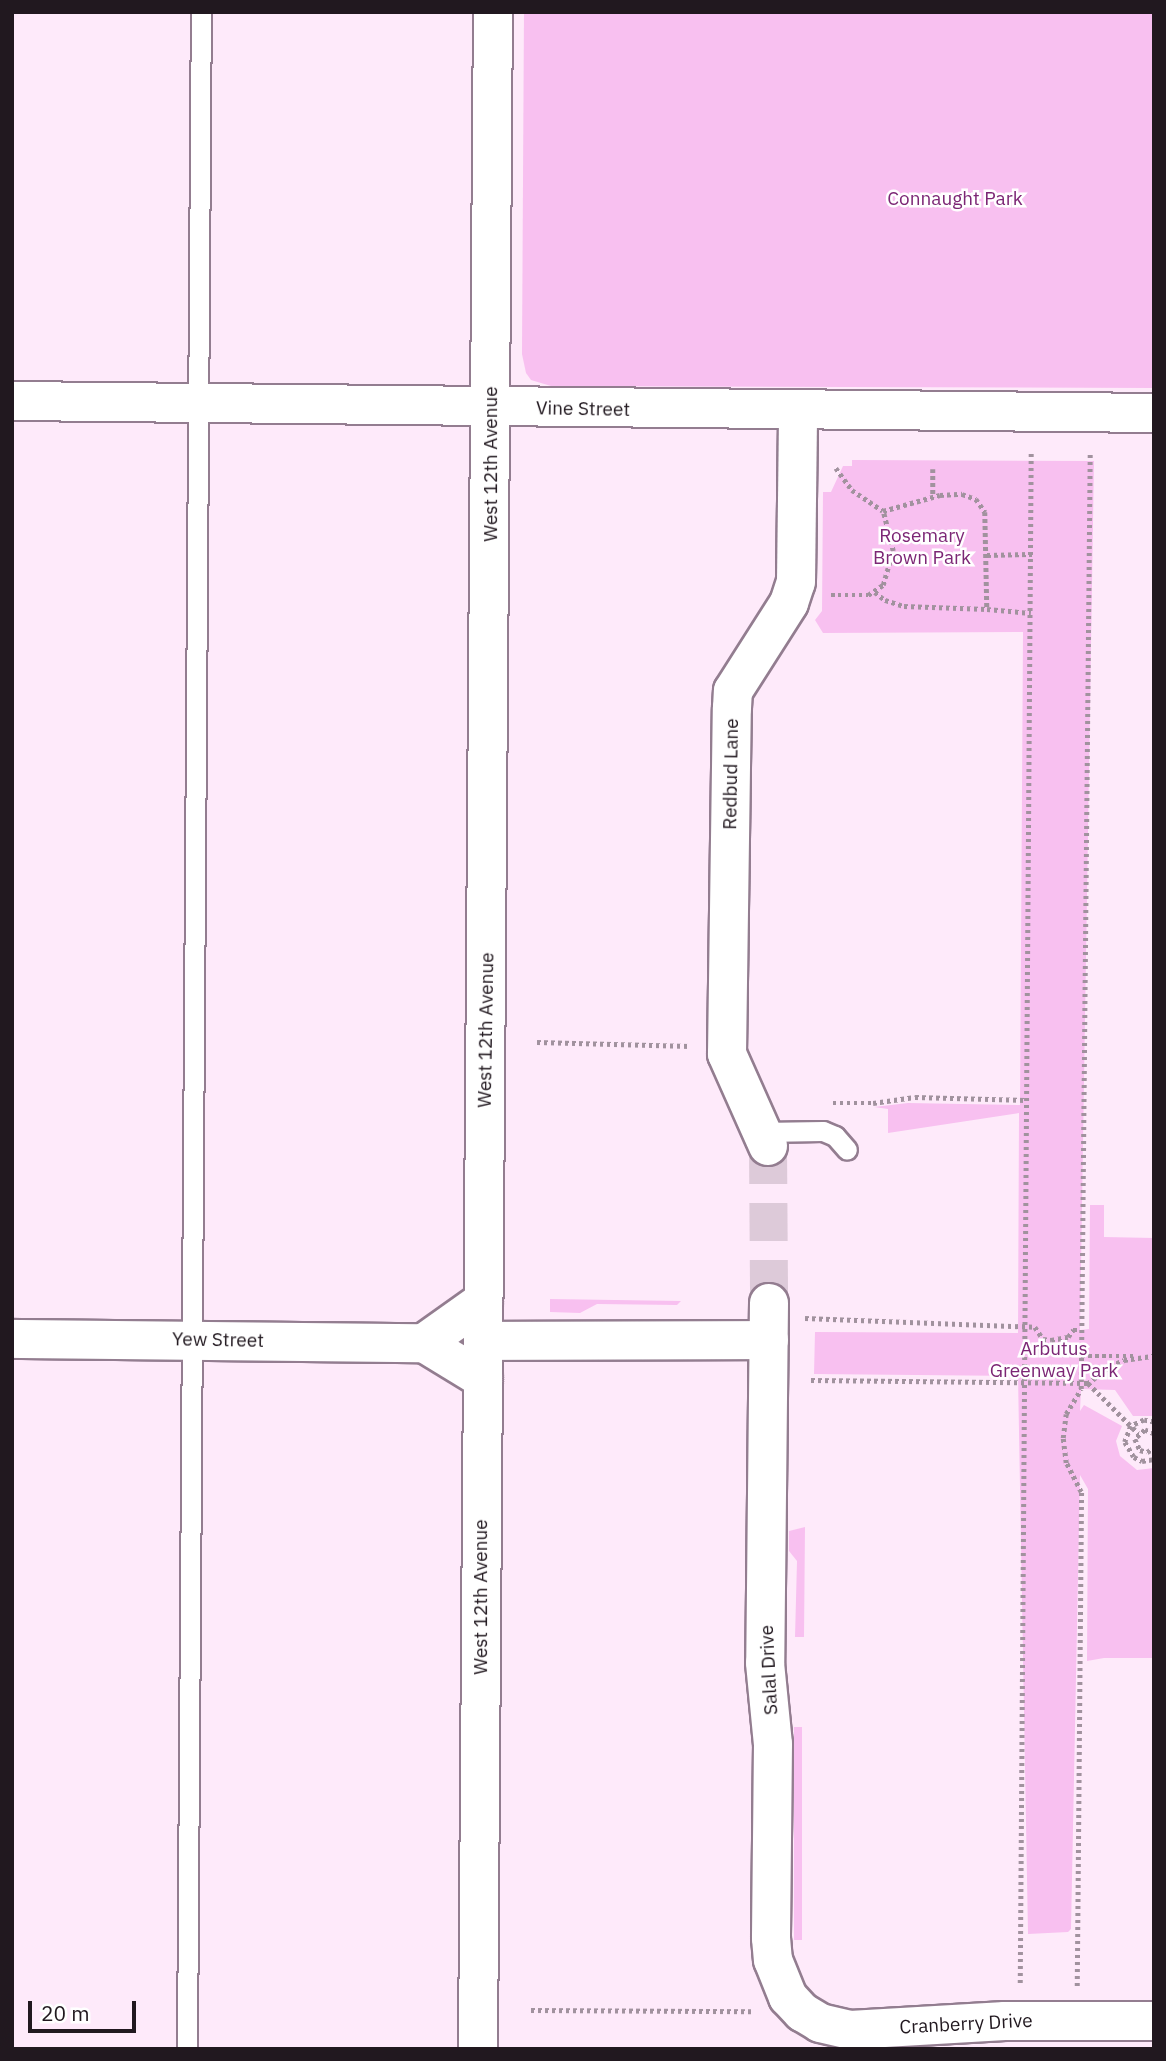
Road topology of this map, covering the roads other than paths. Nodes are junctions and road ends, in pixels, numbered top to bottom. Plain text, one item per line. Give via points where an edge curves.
1 (201, 12) edge
2 (493, 12) edge
3 (12, 401) edge
4 (200, 403) junction
5 (491, 408) junction
6 (798, 411) junction
7 (1154, 413) edge
8 (765, 1139) joint
9 (847, 1150) dead end
10 (483, 1301) junction
11 (12, 1339) edge
12 (191, 1340) junction
13 (482, 1341) junction
14 (424, 1343) junction
15 (483, 1379) junction
16 (788, 1997) joint
17 (1154, 2021) edge
18 (1050, 2035) edge
19 (187, 2049) edge
20 (478, 2049) edge

1 - 4 lane
2 - 5 street, West 12th Avenue
3 - 4 street, Vine Street
4 - 5 street, Vine Street
4 - 12 lane
5 - 6 street, Vine Street
5 - 10 street, West 12th Avenue
6 - 7 street, Vine Street
6 - 8 street, Redbud Lane via 796,582 789,603 733,691 732,708 727,1054
8 - 9 lane via 823,1131 835,1136
10 - 13 street, West 12th Avenue
10 - 14 street
11 - 12 street, Yew Street
12 - 14 street, Yew Street
12 - 19 lane
13 - 15 street, West 12th Avenue
13 - 16 street, Salal Drive via 769,1320 765,1663 773,1744 771,1938 773,1960
14 - 15 street
15 - 20 street, West 12th Avenue
16 - 18 street, Cranberry Drive via 820,2023 850,2030
17 - 18 street, Cranberry Drive

